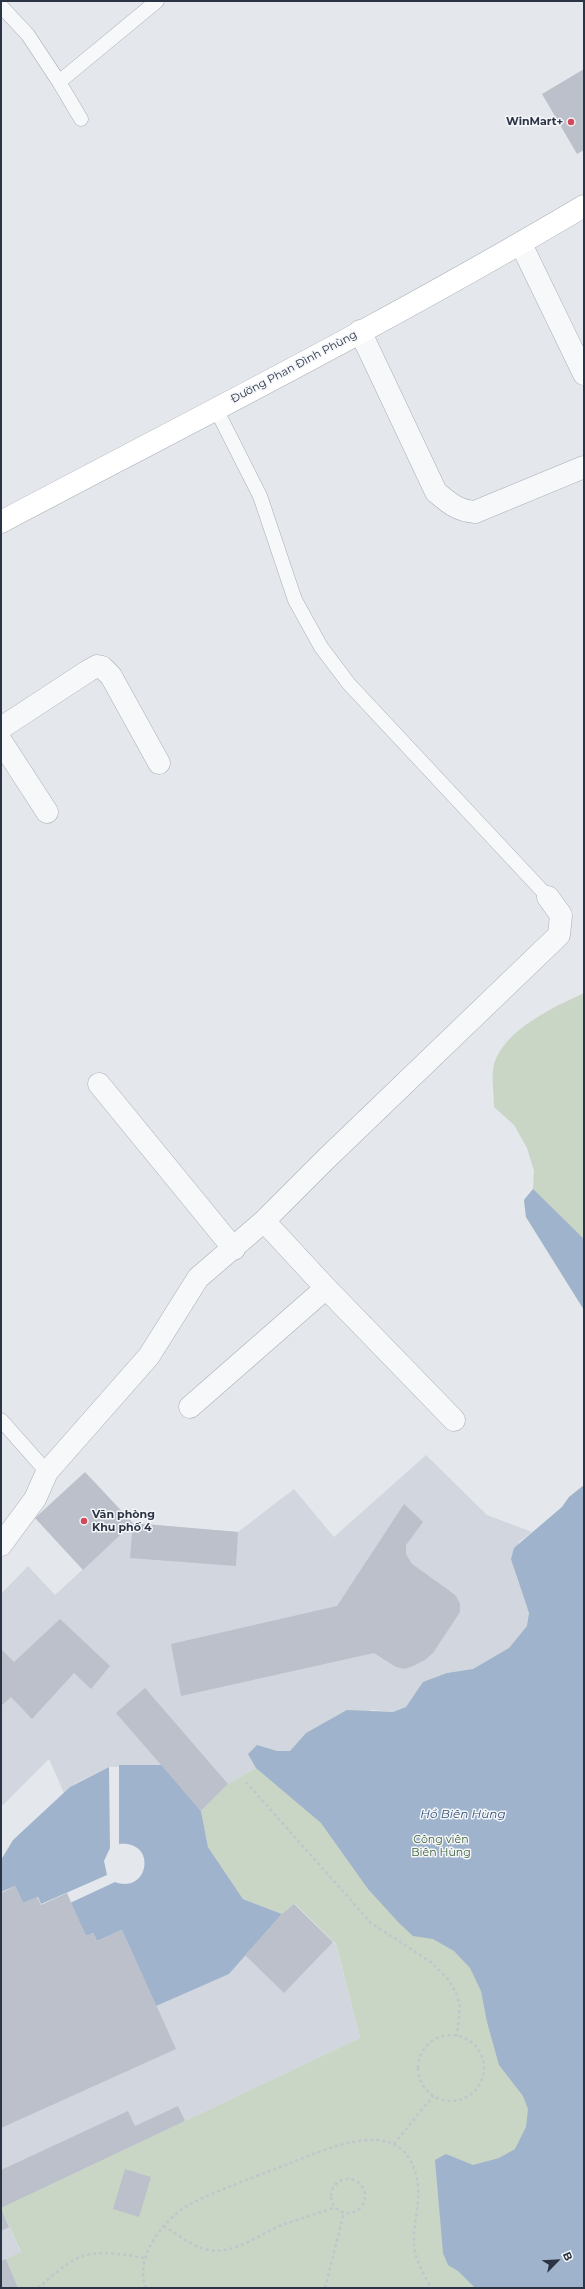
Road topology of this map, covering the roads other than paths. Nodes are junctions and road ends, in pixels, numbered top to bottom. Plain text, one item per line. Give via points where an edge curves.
1 (157, 1) edge
2 (1, 6) edge
3 (59, 82) junction
4 (81, 119) dead end
5 (584, 206) edge
6 (521, 244) junction
7 (360, 331) junction
8 (584, 374) edge
9 (216, 409) junction
10 (584, 467) edge
11 (1, 522) edge
12 (1, 728) edge
13 (1, 741) edge
14 (159, 763) dead end
15 (47, 812) dead end
16 (548, 897) joint
17 (98, 1084) dead end
18 (264, 1221) junction
19 (234, 1249) junction
20 (326, 1288) junction
21 (190, 1407) dead end
22 (1, 1420) edge
23 (454, 1420) dead end
24 (47, 1472) junction
25 (1, 1545) edge

1 - 3 lane
2 - 3 lane via 28,35
3 - 4 lane
5 - 6 main road, Đường Phan Đình Phùng
6 - 7 main road, Đường Phan Đình Phùng
6 - 8 street
7 - 9 main road, Đường Phan Đình Phùng
7 - 10 street via 436,492 455,508 475,512
9 - 11 main road, Đường Phan Đình Phùng
9 - 16 lane via 260,496 295,600 321,647 349,684
12 - 14 street via 88,671 97,666 102,667 111,676
13 - 15 street
16 - 18 street via 561,915 559,935 331,1153
17 - 19 street
18 - 19 street
18 - 20 street
19 - 24 street via 198,1278 149,1356
20 - 21 street
20 - 23 street
22 - 24 lane
24 - 25 street via 35,1499

